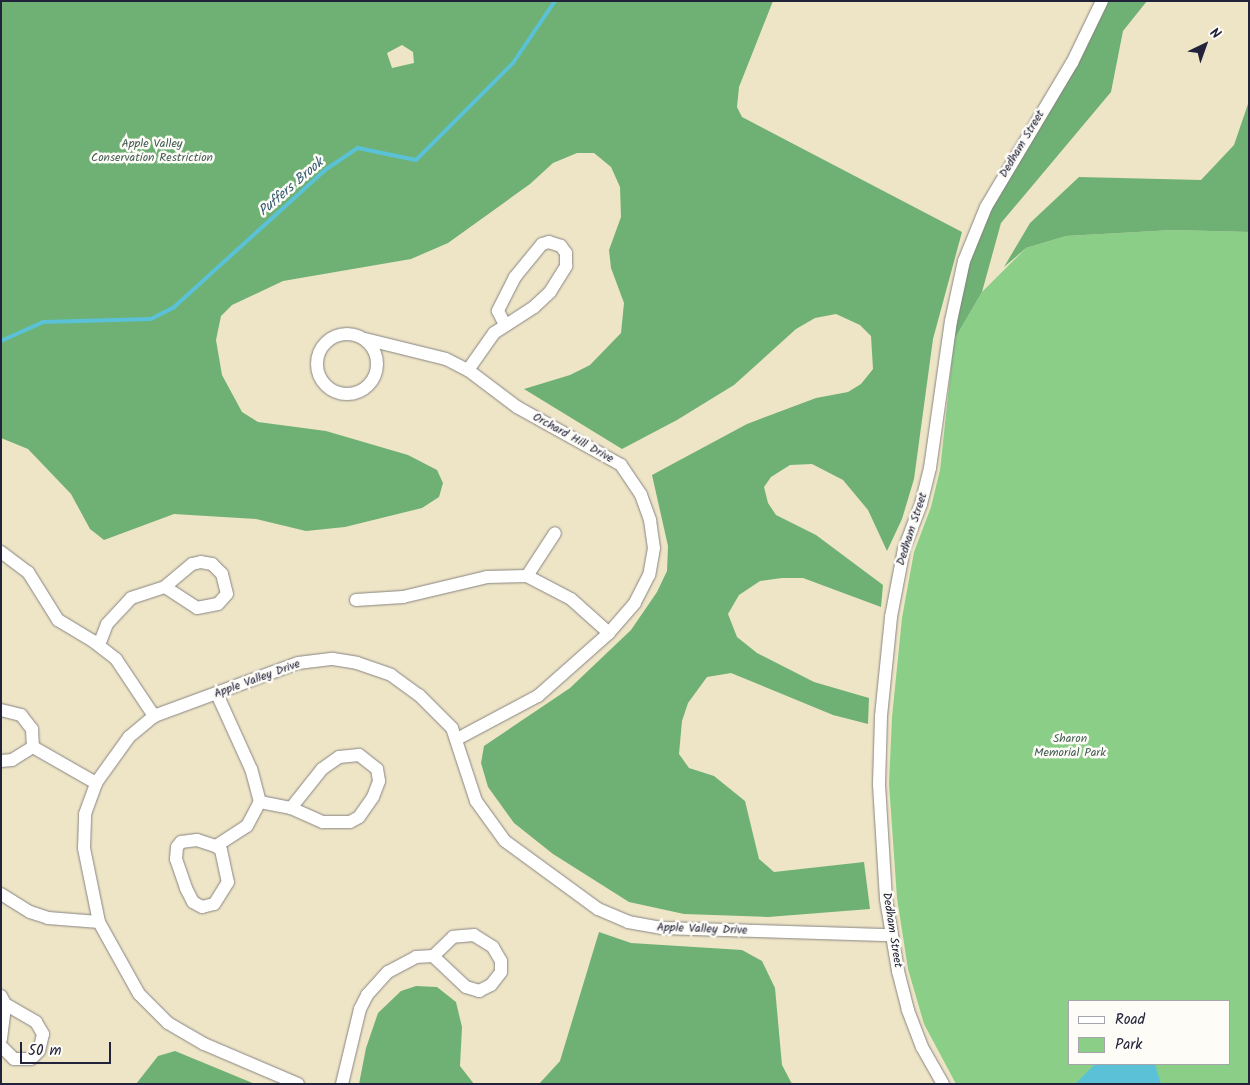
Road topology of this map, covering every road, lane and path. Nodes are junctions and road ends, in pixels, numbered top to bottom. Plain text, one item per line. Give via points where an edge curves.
1 (1102, 1) edge
2 (505, 325) junction
3 (365, 339) junction
4 (468, 370) junction
5 (555, 533) dead end
6 (1, 552) edge
7 (527, 576) junction
8 (165, 587) junction
9 (356, 600) dead end
10 (609, 633) junction
11 (99, 645) junction
12 (217, 694) junction
13 (1, 710) edge
14 (154, 716) junction
15 (457, 739) junction
16 (33, 747) junction
17 (1, 761) edge
18 (96, 784) junction
19 (260, 802) junction
20 (291, 808) junction
21 (216, 846) junction
22 (1, 894) edge
23 (99, 922) junction
24 (891, 934) junction
25 (433, 956) junction
26 (3, 1000) edge
27 (1, 1039) edge
28 (1, 1046) edge
29 (298, 1084) edge
30 (342, 1084) edge
31 (943, 1084) edge

1 - 24 street, Dedham Street via 1072,63 986,207 964,261 956,295 930,468 897,582 881,716 880,838
2 - 2 street via 534,307 550,292 566,266 566,252 561,246 549,242 542,244 515,277 498,311
2 - 4 street via 484,343
3 - 3 street, Orchard Hill Drive via 376,353 378,362 373,380 358,392 349,394 331,390 324,384 317,368 324,343 348,333
3 - 4 street, Orchard Hill Drive via 446,359
4 - 10 street, Orchard Hill Drive via 517,407 615,460 641,495 652,532 652,564 639,596
5 - 7 street
6 - 11 street via 28,572 58,620
7 - 9 street via 487,577 403,597
7 - 10 street via 571,599
8 - 8 street via 197,608 218,604 227,594 222,574 212,564 201,562 192,564
8 - 11 street via 131,598 107,624
10 - 15 street, Orchard Hill Drive via 538,696
11 - 14 street via 120,664
12 - 14 street, Apple Valley Drive
12 - 15 street, Apple Valley Drive via 298,663 346,661 380,670 410,688 440,715
12 - 19 street via 251,769
13 - 16 street via 21,715 32,729
14 - 18 street, Apple Valley Drive via 129,737
15 - 24 street, Apple Valley Drive via 476,801 505,841 522,857 606,913 636,924 662,928
16 - 17 street via 12,760
16 - 18 street
18 - 23 street, Apple Valley Drive via 86,814 84,848
19 - 20 street
19 - 21 street via 247,826
20 - 20 street via 329,824 356,820 373,797 378,781 377,769 359,755 339,757 322,769
21 - 21 street via 221,850 228,882 214,904 202,907 193,902 175,852 181,842
22 - 23 street via 30,912 48,918
23 - 29 street, Apple Valley Drive via 139,994 168,1022 204,1044
24 - 31 street, Dedham Street via 914,1028
25 - 25 street via 453,937 474,935 493,947 502,960 501,972 485,989 472,990
25 - 30 street via 416,957 397,966 367,995 360,1009
26 - 27 street
26 - 28 street via 36,1022 43,1034 39,1051 31,1059 14,1059

